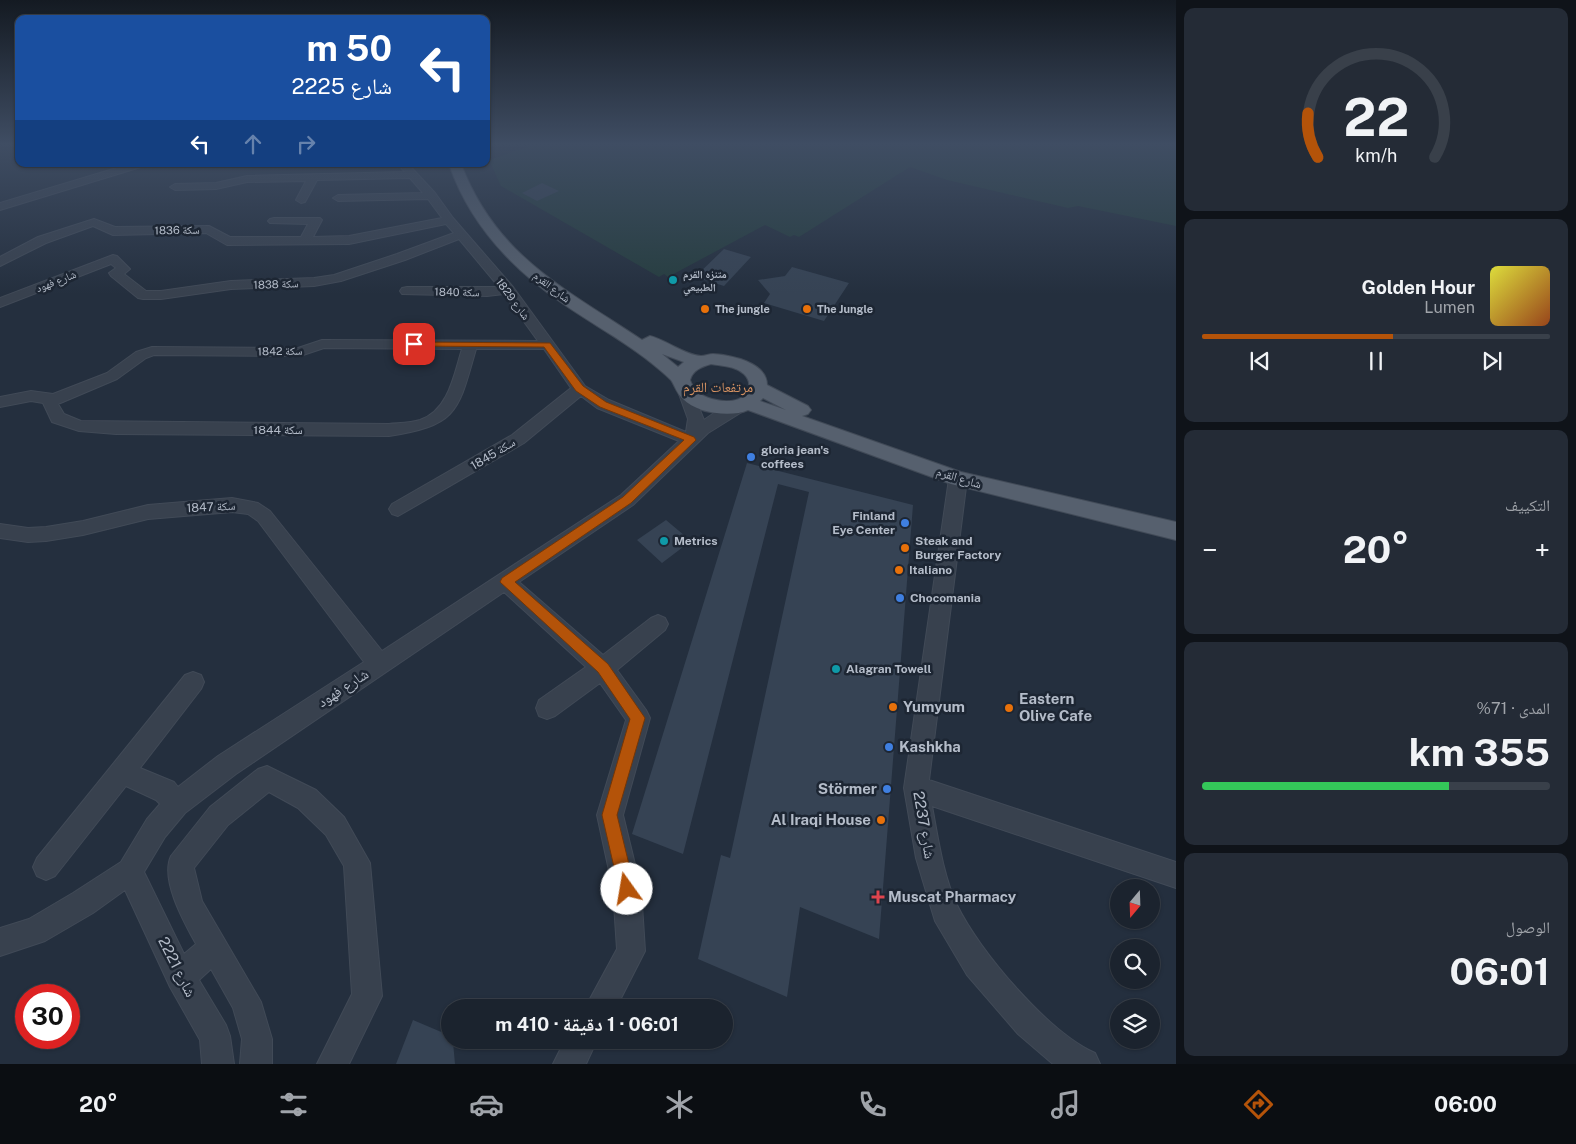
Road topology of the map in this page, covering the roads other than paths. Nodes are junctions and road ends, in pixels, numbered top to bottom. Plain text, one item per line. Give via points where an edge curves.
1 (38, 195) edge
2 (304, 195) edge
3 (431, 195) joint
4 (467, 195) edge
5 (480, 195) edge
6 (338, 198) dead end
7 (301, 200) dead end
8 (0, 206) edge
9 (449, 220) junction
10 (274, 221) dead end
11 (461, 234) junction
12 (305, 240) junction
13 (112, 260) joint
14 (0, 262) edge
15 (508, 290) junction
16 (407, 291) dead end
17 (0, 303) edge
18 (470, 345) junction
19 (547, 345) junction
20 (700, 361) junction
21 (684, 387) junction
22 (580, 388) junction
23 (54, 399) junction
24 (749, 399) junction
25 (0, 402) edge
26 (692, 438) junction
27 (958, 479) junction
28 (398, 510) dead end
29 (1176, 517) edge
30 (0, 531) edge
31 (1176, 531) edge
32 (506, 582) junction
33 (658, 624) dead end
34 (379, 664) junction
35 (603, 668) junction
36 (193, 682) dead end
37 (547, 708) dead end
38 (122, 772) junction
39 (916, 788) junction
40 (176, 804) junction
41 (46, 867) dead end
42 (130, 871) junction
43 (1176, 875) edge
44 (0, 942) edge
45 (214, 948) junction
46 (180, 978) junction
47 (605, 999) edge
48 (1029, 1023) joint
49 (577, 1049) edge
50 (218, 1064) edge
51 (256, 1064) edge
52 (333, 1064) edge
53 (569, 1064) edge
54 (1084, 1064) edge

1 - 8 street
2 - 7 street
3 - 6 street
3 - 9 street, 1829 شارع
4 - 21 main road, شارع القرم via 489,228 522,263 551,288 663,362
5 - 20 main road, شارع القرم via 491,214 530,258 564,288 661,348
9 - 11 street, 1829 شارع
9 - 12 street, سكة 1836 via 364,238
10 - 12 street via 316,220
11 - 13 street, 1838 سكة via 401,257 328,279 231,285 161,295 144,295 114,273 124,269
11 - 15 street, 1829 شارع
12 - 14 street, سكة 1836 via 227,241 209,229 113,231 94,222 42,240
13 - 17 street, شارع فهود
15 - 16 street, سكة 1840
15 - 19 street, 1829 شارع
18 - 19 street, سكة 1842
18 - 23 street, سكة 1842 via 322,344 300,352 152,351 112,376
18 - 23 street, سكة 1844 via 450,406 428,422 389,430 79,426 58,418 50,404
19 - 22 street, 1829 شارع
20 - 21 main road via 686,369
20 - 24 main road via 722,359 745,366 758,380
21 - 24 main road via 706,405 719,407
21 - 26 street via 696,419
22 - 26 street, 1829 شارع via 603,404
22 - 28 street, 1845 سكة via 518,439
23 - 25 street via 31,396
24 - 26 street, شارع فهود
24 - 27 main road, شارع القرم
24 - 29 main road, شارع القرم via 792,406 837,425 967,468
26 - 32 street, شارع فهود via 627,500
27 - 31 main road, شارع القرم
27 - 39 street, 2237 شارع
30 - 34 street, سكة 1847 via 46,534 148,512 232,505 252,508 264,516
32 - 34 street, شارع فهود
32 - 35 street
33 - 35 street
34 - 40 street, شارع فهود via 227,765
35 - 37 street
35 - 47 street via 638,718 610,815 627,889 631,951
36 - 38 street
38 - 40 street via 165,791
38 - 41 street
39 - 43 street
39 - 48 street, 2237 شارع via 929,858 945,910 977,965
40 - 42 street, شارع فهود via 156,828
42 - 44 street, شارع فهود via 34,931
42 - 46 street, شارع 2221
45 - 46 street
45 - 51 street via 246,1002 257,1039
45 - 52 street via 190,906 180,865 219,816 267,778 307,799 335,826 357,863 367,996
46 - 50 street, شارع 2221 via 215,1036
48 - 54 street via 1070,1058
49 - 53 street

